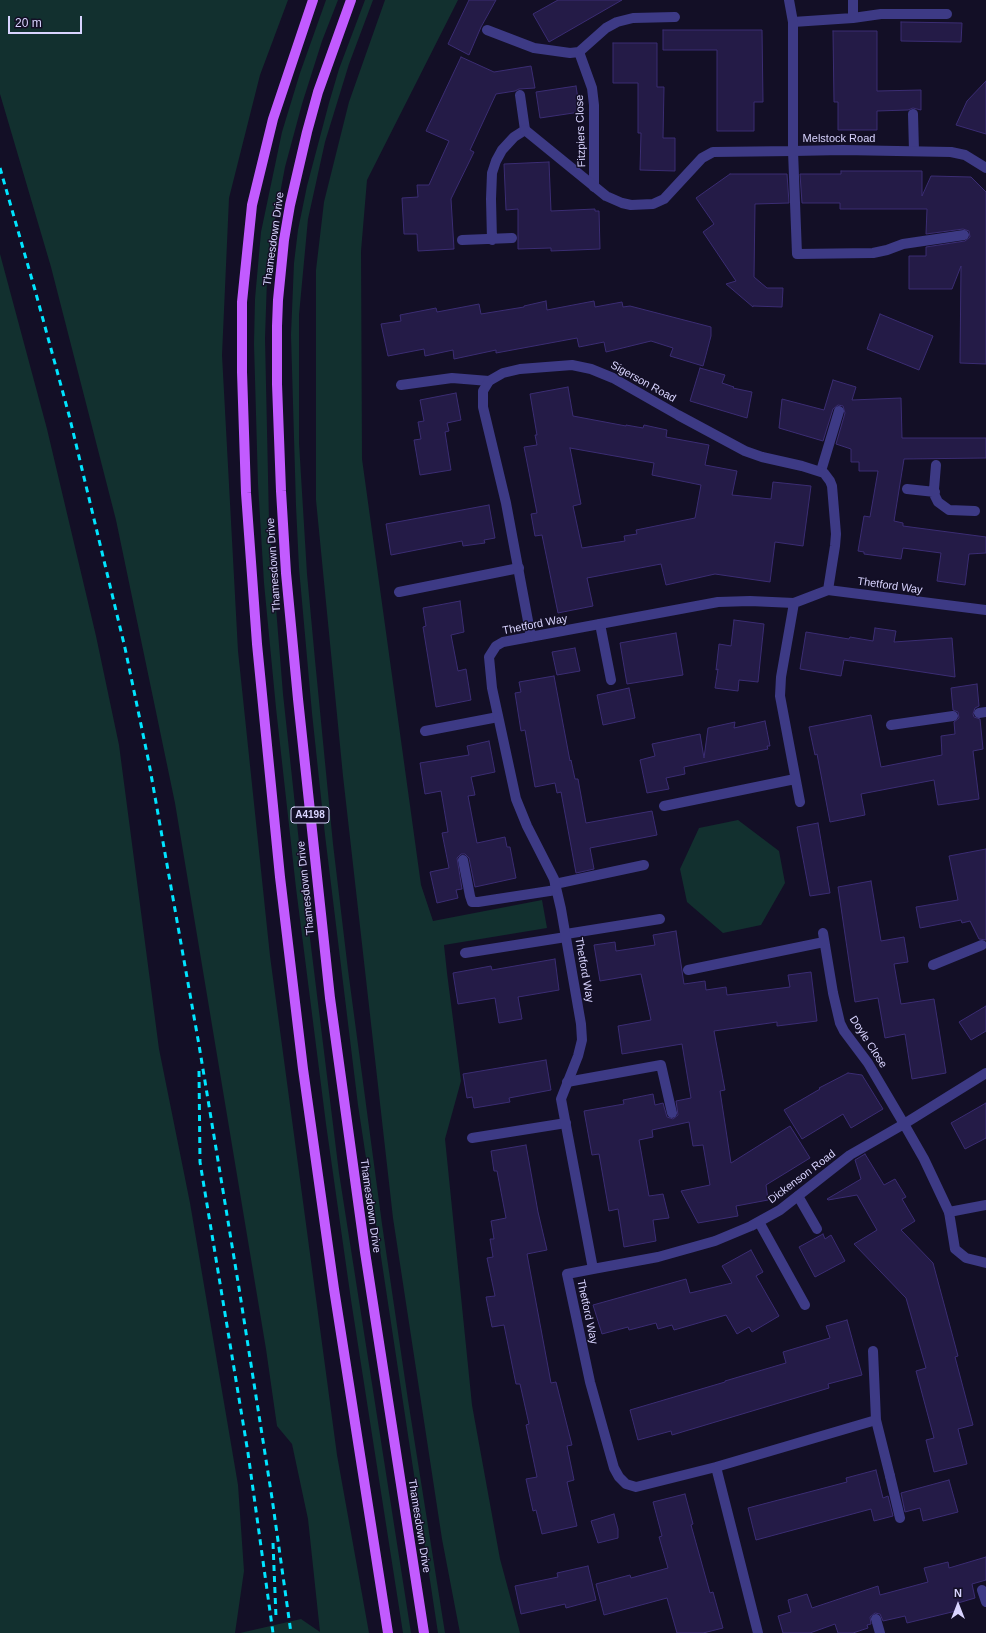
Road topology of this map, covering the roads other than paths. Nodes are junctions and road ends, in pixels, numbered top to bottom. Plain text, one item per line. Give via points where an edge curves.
1 (313, 0) edge
2 (351, 0) edge
3 (789, 0) edge
4 (853, 0) edge
5 (947, 14) dead end
6 (675, 17) dead end
7 (853, 18) junction
8 (793, 22) junction
9 (487, 30) dead end
10 (579, 52) junction
11 (520, 95) dead end
12 (913, 114) dead end
13 (525, 130) junction
14 (793, 151) junction
15 (914, 151) junction
16 (986, 168) edge
17 (594, 187) junction
18 (964, 235) dead end
19 (512, 238) dead end
20 (462, 240) dead end
21 (492, 240) junction
22 (489, 381) junction
23 (401, 385) dead end
24 (839, 411) dead end
25 (936, 465) dead end
26 (821, 471) junction
27 (908, 490) dead end
28 (935, 492) junction
29 (975, 511) dead end
30 (519, 568) junction
31 (828, 590) junction
32 (399, 592) dead end
33 (794, 603) junction
34 (986, 610) edge
35 (600, 624) junction
36 (532, 637) junction
37 (611, 680) dead end
38 (953, 716) dead end
39 (498, 717) junction
40 (891, 725) dead end
41 (424, 731) dead end
42 (795, 778) junction
43 (800, 802) dead end
44 (664, 806) dead end
45 (463, 860) dead end
46 (644, 865) dead end
47 (556, 887) junction
48 (660, 919) dead end
49 (566, 936) junction
50 (982, 945) dead end
51 (465, 953) dead end
52 (933, 966) dead end
53 (688, 970) dead end
54 (986, 1073) edge
55 (567, 1082) junction
56 (672, 1113) dead end
57 (566, 1123) junction
58 (904, 1124) junction
59 (472, 1138) dead end
60 (798, 1196) junction
61 (986, 1205) edge
62 (948, 1212) junction
63 (759, 1222) junction
64 (817, 1229) dead end
65 (986, 1262) edge
66 (593, 1269) junction
67 (805, 1305) dead end
68 (873, 1351) dead end
69 (876, 1420) junction
70 (716, 1467) junction
71 (900, 1518) dead end
72 (982, 1590) dead end
73 (986, 1602) edge
74 (876, 1619) dead end
75 (388, 1633) edge
76 (424, 1633) edge
77 (758, 1633) edge
78 (880, 1633) edge

1 - 75 main road, Thamesdown Drive / A4198 via 273,119 250,218 242,327 246,493 256,644 303,1069 334,1289
2 - 76 main road, Thamesdown Drive / A4198 via 306,132 284,240 277,326 281,478 296,684 330,998 362,1230
3 - 8 street, Melstock Road
4 - 7 street
5 - 7 street via 881,14
6 - 10 street via 632,18 617,22 606,28
7 - 8 street
8 - 14 street, Melstock Road
9 - 10 street via 534,48
10 - 17 street, Fitzpiers Close via 592,88 594,105
11 - 13 street
12 - 15 street
13 - 17 street, Fitzpiers Close
13 - 21 street via 502,150 492,173
14 - 15 street, Melstock Road
14 - 17 street, Fitzpiers Close via 707,154 664,199 653,204 622,203
14 - 18 street via 797,254 873,253 903,244
15 - 16 street, Melstock Road via 965,155
19 - 21 street
20 - 21 street
22 - 23 street via 452,378
22 - 26 street, Sigerson Road via 503,373 520,369 572,365 592,369 745,451
22 - 30 street via 483,391 483,407
24 - 26 street
25 - 28 street
26 - 31 street via 832,486 836,534
27 - 28 street
28 - 29 street via 938,502 949,510
30 - 32 street
30 - 36 street
31 - 33 street, Thetford Way
31 - 34 street, Thetford Way
33 - 35 street, Thetford Way via 718,602
33 - 42 street via 780,696
35 - 36 street, Thetford Way
35 - 37 street
36 - 39 street, Thetford Way via 503,642 496,646 489,657
38 - 40 street
39 - 41 street
39 - 47 street, Thetford Way via 516,799
42 - 43 street
42 - 44 street
45 - 47 street via 472,902
46 - 47 street
47 - 49 street, Thetford Way
48 - 49 street
49 - 51 street
49 - 55 street, Thetford Way via 582,1040
50 - 52 street
53 - 58 street, Doyle Close via 823,938 840,1023 868,1063
54 - 58 street, Dickenson Road
55 - 56 street via 661,1065
55 - 57 street, Thetford Way via 562,1099
57 - 59 street
57 - 66 street, Thetford Way
58 - 60 street, Dickenson Road via 850,1155
58 - 62 street via 924,1159
60 - 63 street, Dickenson Road
60 - 64 street
61 - 62 street
62 - 65 street via 955,1249 966,1258
63 - 66 street, Dickenson Road via 715,1241 658,1257
63 - 67 street
66 - 70 street, Thetford Way via 567,1274 590,1382 614,1468 619,1477 626,1484 636,1487
68 - 69 street
69 - 70 street, Thetford Way
69 - 71 street
70 - 77 street
72 - 73 street
74 - 78 street

